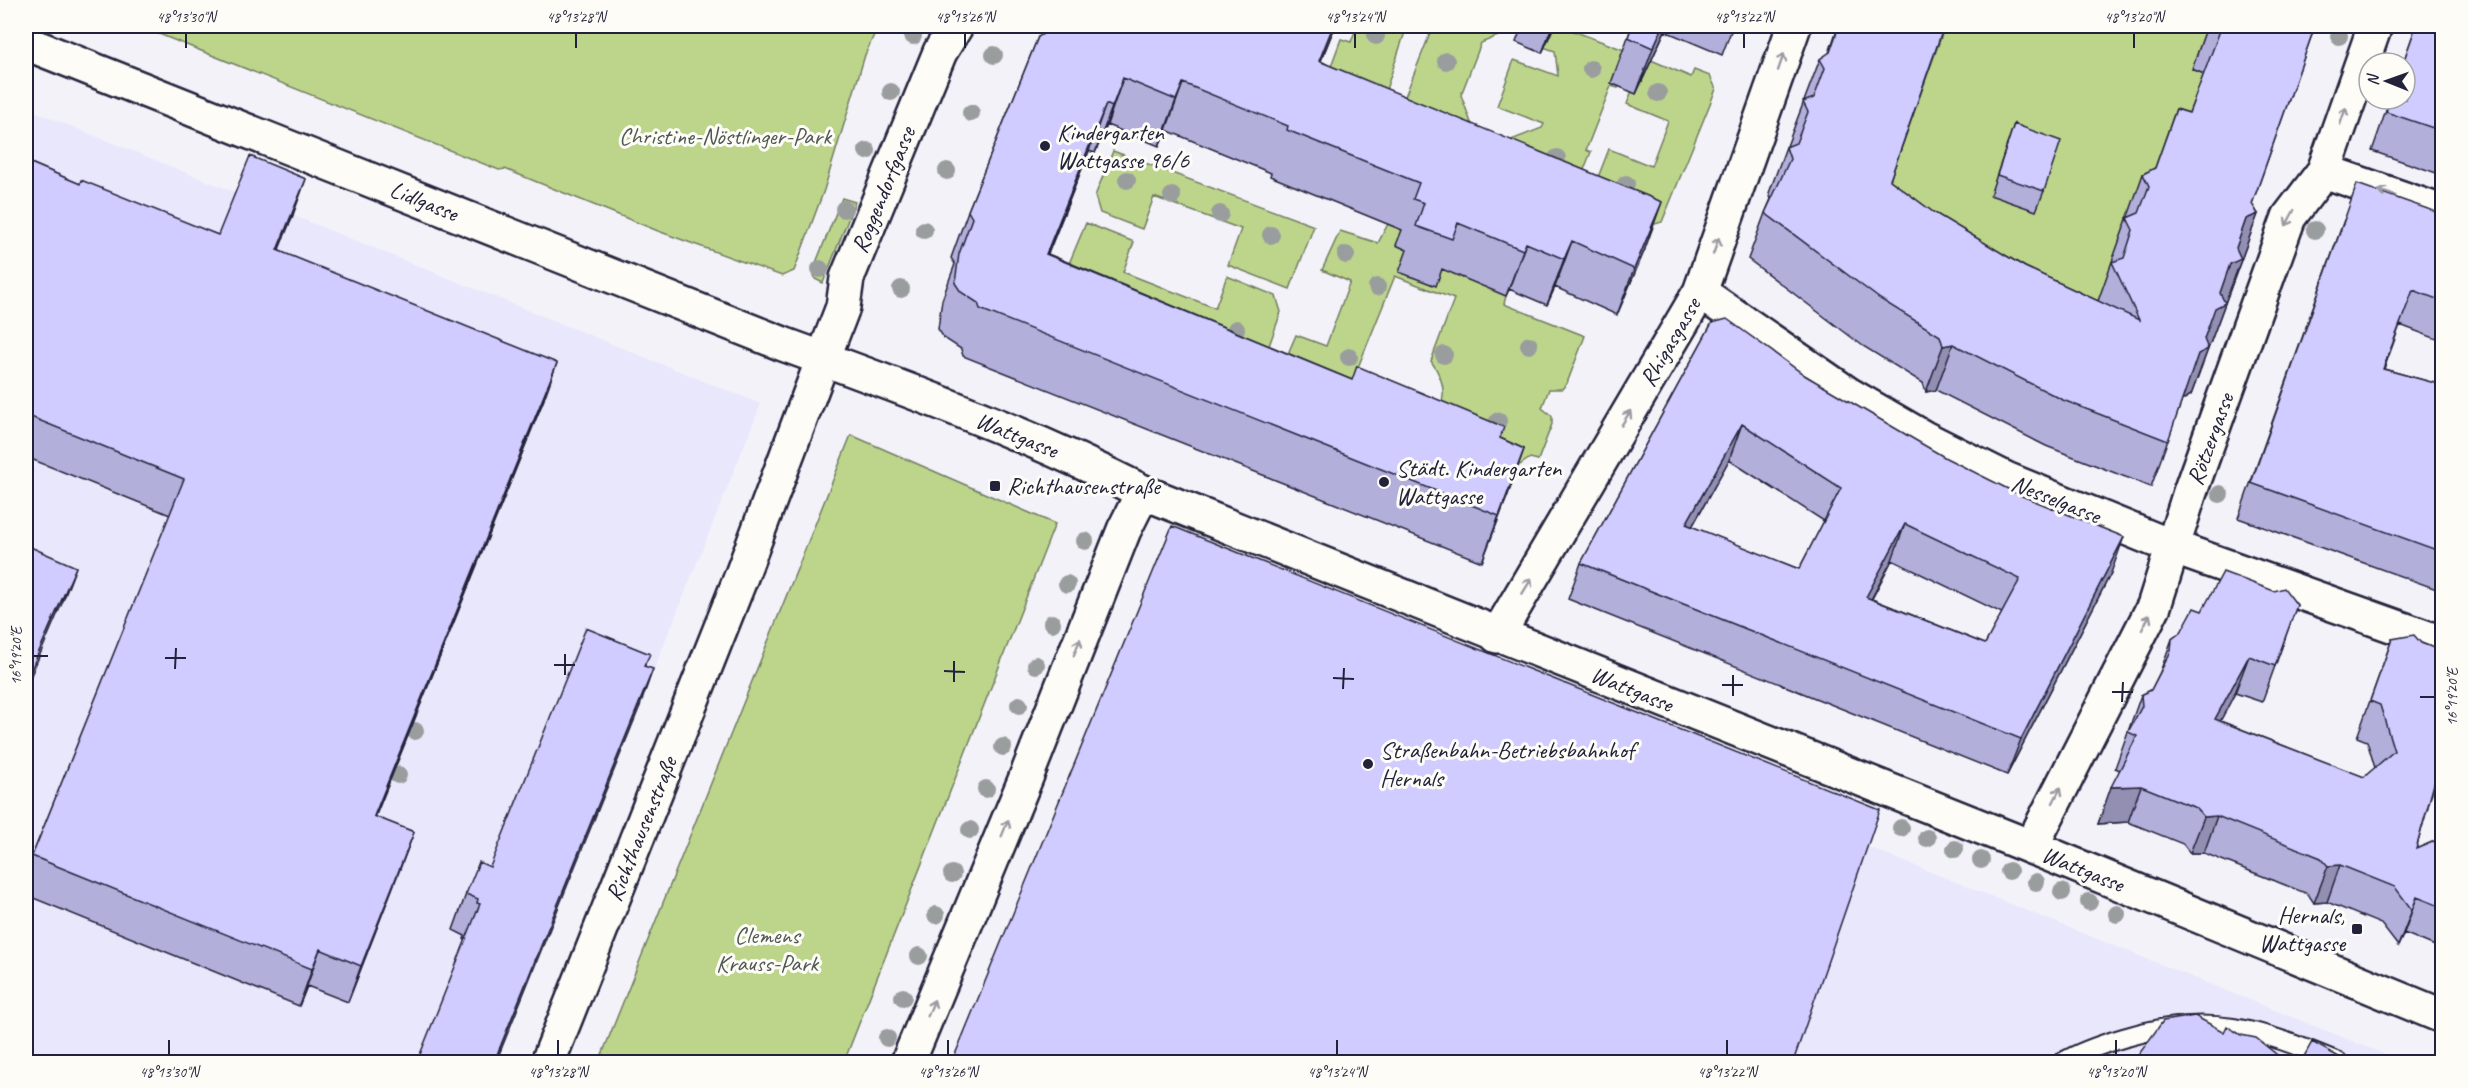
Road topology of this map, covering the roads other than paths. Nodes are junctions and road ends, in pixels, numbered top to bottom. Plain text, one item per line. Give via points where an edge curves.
1 (956, 26) edge
2 (1794, 26) edge
3 (2375, 26) edge
4 (26, 43) edge
5 (2324, 171) junction
6 (2442, 212) edge
7 (1700, 292) junction
8 (823, 359) junction
9 (1143, 492) junction
10 (2175, 548) junction
11 (1497, 636) junction
12 (2442, 643) edge
13 (2031, 848) junction
14 (2442, 1016) edge
15 (548, 1062) edge
16 (908, 1062) edge
17 (2063, 1062) edge
18 (2338, 1062) edge

1 - 8 street, Roggendorfgasse via 940,52 848,278 843,307
7 -> 2 street, Rhigasgasse
5 -> 3 street, Rötzergasse
4 - 8 street, Lidlgasse
6 -> 5 street
5 -> 10 street, Rötzergasse via 2289,217 2190,492
7 - 10 street, Nesselgasse via 1848,394 1924,438 2006,479
11 -> 7 street, Rhigasgasse
8 - 9 street, Wattgasse via 1078,460
8 - 15 street, Richthausenstraße
9 - 11 street, Wattgasse
16 -> 9 street via 1124,530
10 - 12 street, Nesselgasse
13 -> 10 street, Rötzergasse via 2154,606
11 - 13 street, Wattgasse
13 - 14 street, Wattgasse
17 - 18 lane via 2140,1032 2192,1025 2262,1032

